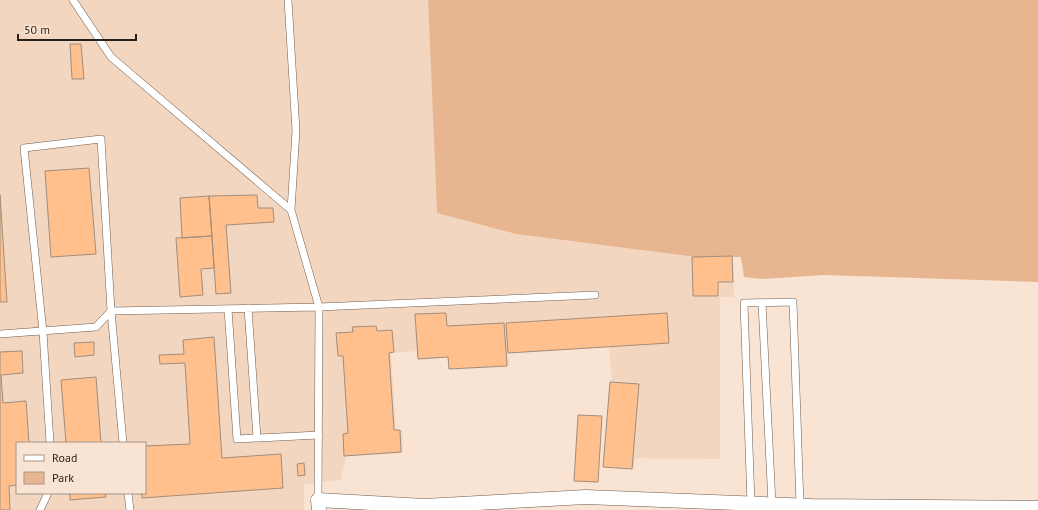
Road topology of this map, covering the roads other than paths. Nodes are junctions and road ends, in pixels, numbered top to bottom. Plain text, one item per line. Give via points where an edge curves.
1 (73, 0) edge
2 (288, 0) edge
3 (291, 210) junction
4 (595, 296) dead end
5 (762, 302) junction
6 (318, 307) junction
7 (248, 308) junction
8 (228, 309) junction
9 (111, 311) junction
10 (43, 332) junction
11 (0, 334) edge
12 (319, 435) junction
13 (257, 438) junction
14 (50, 442) edge
15 (124, 442) edge
16 (48, 494) edge
17 (128, 494) edge
18 (751, 504) junction
19 (772, 504) junction
20 (318, 505) edge
21 (800, 505) junction
22 (1038, 508) edge
23 (40, 510) edge
24 (130, 510) edge

1 - 3 lane via 111,57
2 - 3 lane via 296,131
3 - 6 lane
4 - 6 lane
5 - 18 lane via 744,303
5 - 19 lane
5 - 21 lane via 793,302
6 - 7 lane
6 - 12 lane
7 - 8 lane
7 - 13 lane
8 - 9 lane
8 - 13 lane via 237,439
9 - 10 lane via 96,327
9 - 10 lane via 100,139 24,148
9 - 15 lane
10 - 11 lane
10 - 14 lane
12 - 13 lane
12 - 20 lane
16 - 23 lane
17 - 24 lane
18 - 19 street
18 - 20 street via 586,497 424,506
19 - 21 street
21 - 22 street

